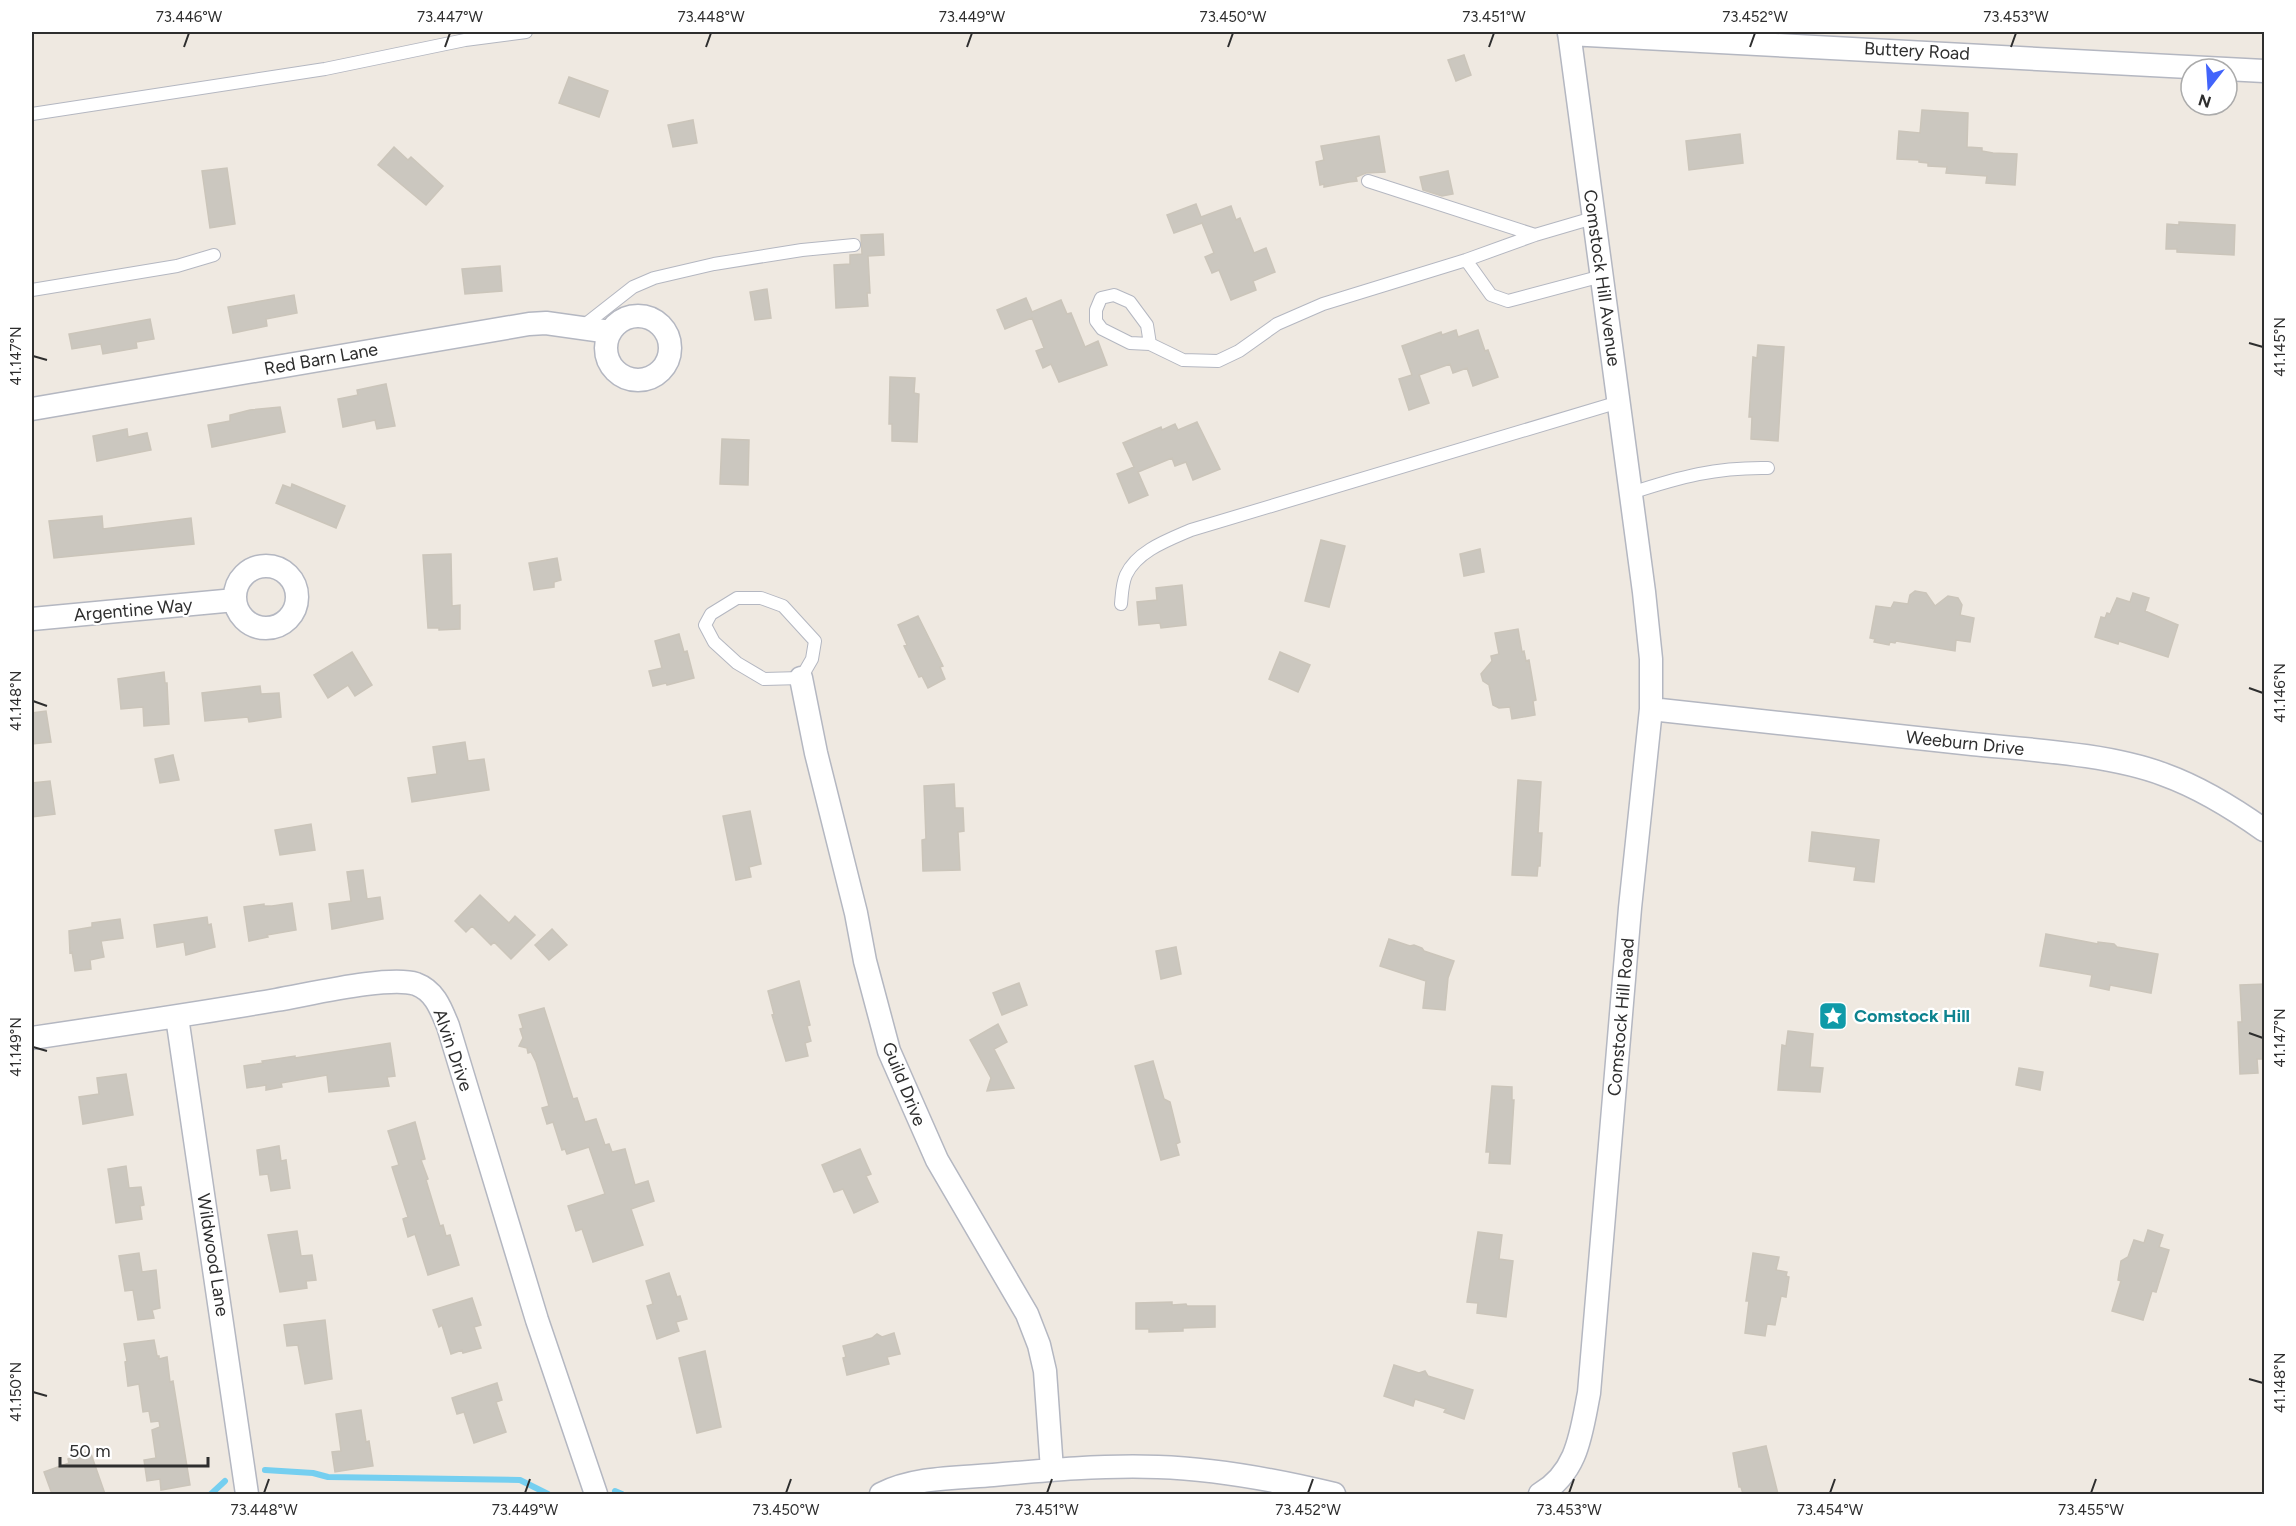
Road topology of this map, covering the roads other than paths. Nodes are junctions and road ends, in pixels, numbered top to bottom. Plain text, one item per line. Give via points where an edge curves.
1 (526, 32) edge
2 (494, 33) edge
3 (1569, 33) edge
4 (2265, 71) edge
5 (32, 114) edge
6 (1368, 181) dead end
7 (1593, 218) junction
8 (1534, 235) junction
9 (854, 246) dead end
10 (214, 255) dead end
11 (1466, 260) junction
12 (1602, 276) junction
13 (32, 290) edge
14 (582, 327) junction
15 (610, 332) dead end
16 (1150, 344) junction
17 (1619, 402) junction
18 (32, 409) edge
19 (1768, 468) dead end
20 (1632, 493) junction
21 (1636, 525) joint
22 (235, 600) dead end
23 (1121, 604) dead end
24 (32, 620) edge
25 (801, 678) junction
26 (1651, 709) junction
27 (2265, 830) edge
28 (177, 1017) junction
29 (32, 1038) edge
30 (1052, 1470) junction
31 (247, 1494) edge
32 (596, 1494) edge
33 (881, 1494) edge
34 (1334, 1494) edge
35 (1540, 1494) edge

1 - 2 lane
2 - 5 lane via 325,69
3 - 4 street, Buttery Road
3 - 7 street, Comstock Hill Avenue
6 - 8 lane
7 - 8 lane
7 - 12 street, Comstock Hill Avenue
8 - 11 lane
9 - 14 lane via 714,264 654,278 633,287
10 - 13 lane via 177,266
11 - 12 lane via 1491,295 1508,301
11 - 16 lane via 1323,304 1277,324 1218,361 1183,360
12 - 17 street, Comstock Hill Avenue
14 - 15 street, Red Barn Lane
14 - 18 street, Red Barn Lane via 529,324
16 - 16 lane via 1130,343 1102,329 1096,321 1101,298 1114,295 1130,302 1147,325
17 - 20 street, Comstock Hill Avenue
17 - 23 lane via 1191,530 1162,543 1134,563 1126,575
19 - 20 lane via 1733,467 1681,476
20 - 21 street, Comstock Hill Avenue
21 - 26 street, Comstock Hill Road via 1649,641
22 - 24 street, Argentine Way
25 - 25 lane via 764,679 737,663 714,642 705,626 711,614 737,598 761,598 783,606 815,641 812,659
25 - 30 street, Guild Drive via 889,1051 937,1160 1012,1288 1039,1345 1045,1371
26 - 27 street, Weeburn Drive via 2134,765 2204,791
26 - 35 street, Comstock Hill Road via 1589,1393 1575,1458 1563,1477
28 - 29 street, Alvin Drive
28 - 31 street, Wildwood Lane
28 - 32 street, Alvin Drive via 378,983 414,983 433,996 448,1026 537,1320
30 - 33 street via 925,1481
30 - 34 street via 1192,1470

